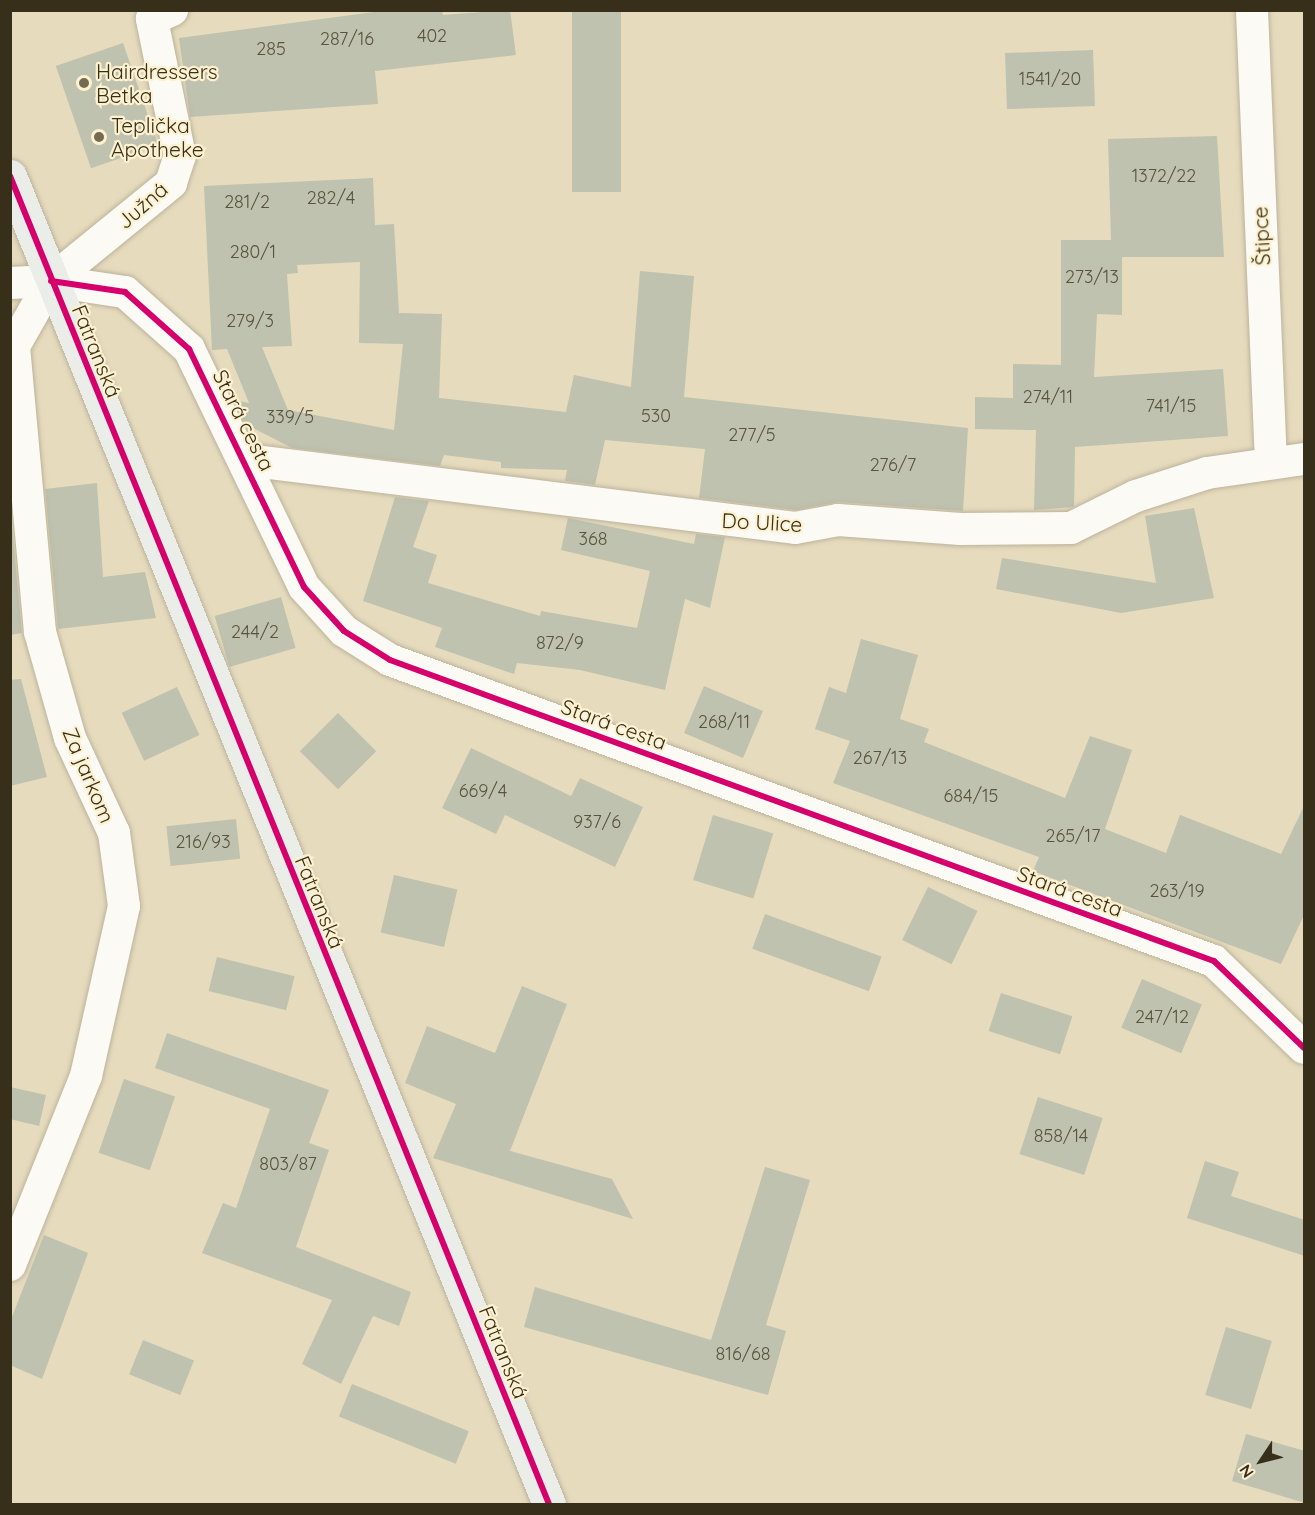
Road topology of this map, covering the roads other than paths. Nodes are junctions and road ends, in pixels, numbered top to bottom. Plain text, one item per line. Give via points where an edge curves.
1 (1252, 10) edge
2 (158, 13) edge
3 (10, 176) edge
4 (51, 281) junction
5 (10, 283) edge
6 (1305, 459) edge
7 (246, 460) junction
8 (1271, 461) junction
9 (1305, 1048) edge
10 (10, 1265) edge
11 (549, 1504) edge

1 - 8 street, Štipce
2 - 4 street, Južná via 180,156 171,183
3 - 4 main road, Fatranská
4 - 5 street, Stará cesta
4 - 7 street, Stará cesta via 125,292 189,349
4 - 10 street, Za jarkom via 14,346 40,632 70,738 114,833 124,906 86,1076
4 - 11 main road, Fatranská
6 - 8 street, Do Ulice
7 - 8 street, Do Ulice via 795,528 838,520 961,529 1071,528 1136,496 1207,473
7 - 9 street, Stará cesta via 304,587 344,631 390,660 1214,961

